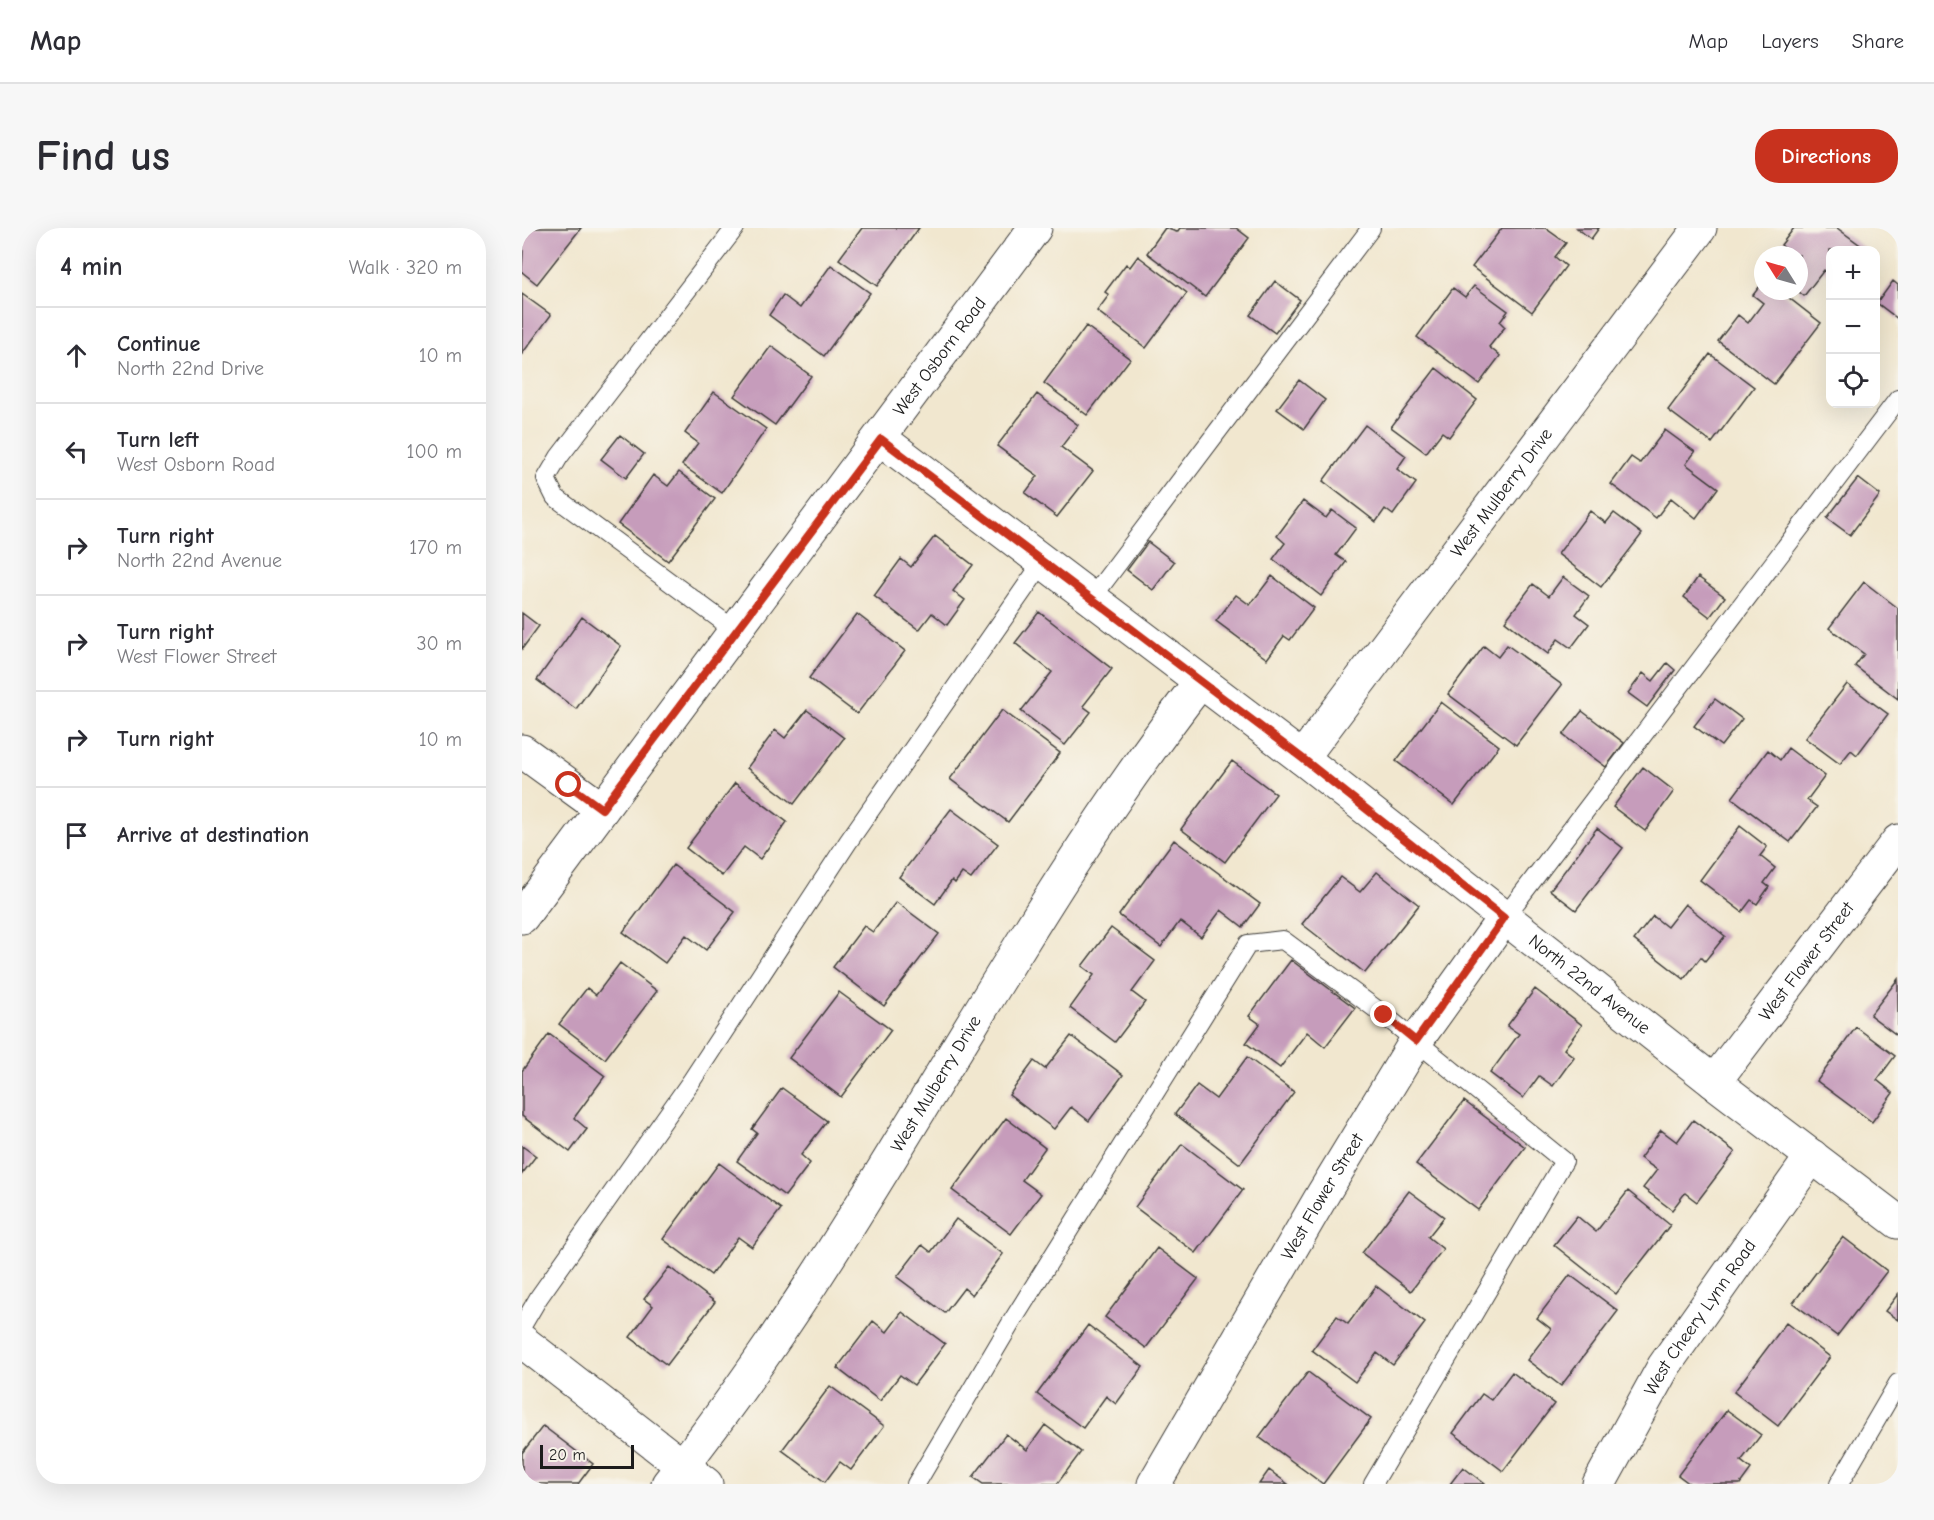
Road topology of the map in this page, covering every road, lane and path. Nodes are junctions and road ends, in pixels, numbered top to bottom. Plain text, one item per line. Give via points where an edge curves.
1 (735, 228) edge
2 (1035, 228) edge
3 (1371, 228) edge
4 (1701, 228) edge
5 (1898, 399) edge
6 (881, 439) junction
7 (1042, 562) junction
8 (1091, 599) junction
9 (736, 631) junction
10 (1200, 682) junction
11 (522, 751) edge
12 (1302, 758) junction
13 (602, 809) junction
14 (1898, 841) edge
15 (522, 917) edge
16 (1504, 918) junction
17 (1416, 1041) junction
18 (1714, 1082) junction
19 (1812, 1156) junction
20 (1898, 1222) edge
21 (522, 1326) edge
22 (522, 1341) edge
23 (1898, 1383) edge
24 (685, 1478) edge
25 (916, 1484) edge
26 (1154, 1484) edge
27 (1373, 1484) edge
28 (1599, 1484) edge
29 (1839, 1484) edge

1 - 9 lane via 546,479 555,497
2 - 6 street, West Osborn Road
3 - 8 lane
4 - 12 street, West Mulberry Drive
5 - 16 lane
6 - 7 street, North 22nd Avenue
6 - 9 street, West Osborn Road
7 - 8 street, North 22nd Avenue
7 - 21 lane
8 - 10 street, North 22nd Avenue
9 - 13 street, West Osborn Road
10 - 12 street, North 22nd Avenue
10 - 24 street, West Mulberry Drive via 1039,912 860,1210
11 - 13 street
12 - 16 street, North 22nd Avenue
13 - 15 street, West Osborn Road
14 - 18 street, West Flower Street
16 - 17 street, West Flower Street
16 - 18 street, North 22nd Avenue
17 - 25 lane via 1283,940 1248,944 1011,1323
17 - 26 street, West Flower Street
17 - 27 lane via 1564,1161
18 - 19 street, North 22nd Avenue
19 - 20 street, North 22nd Avenue
19 - 28 street, West Cheery Lynn Road via 1664,1366
22 - 24 street
23 - 29 lane

